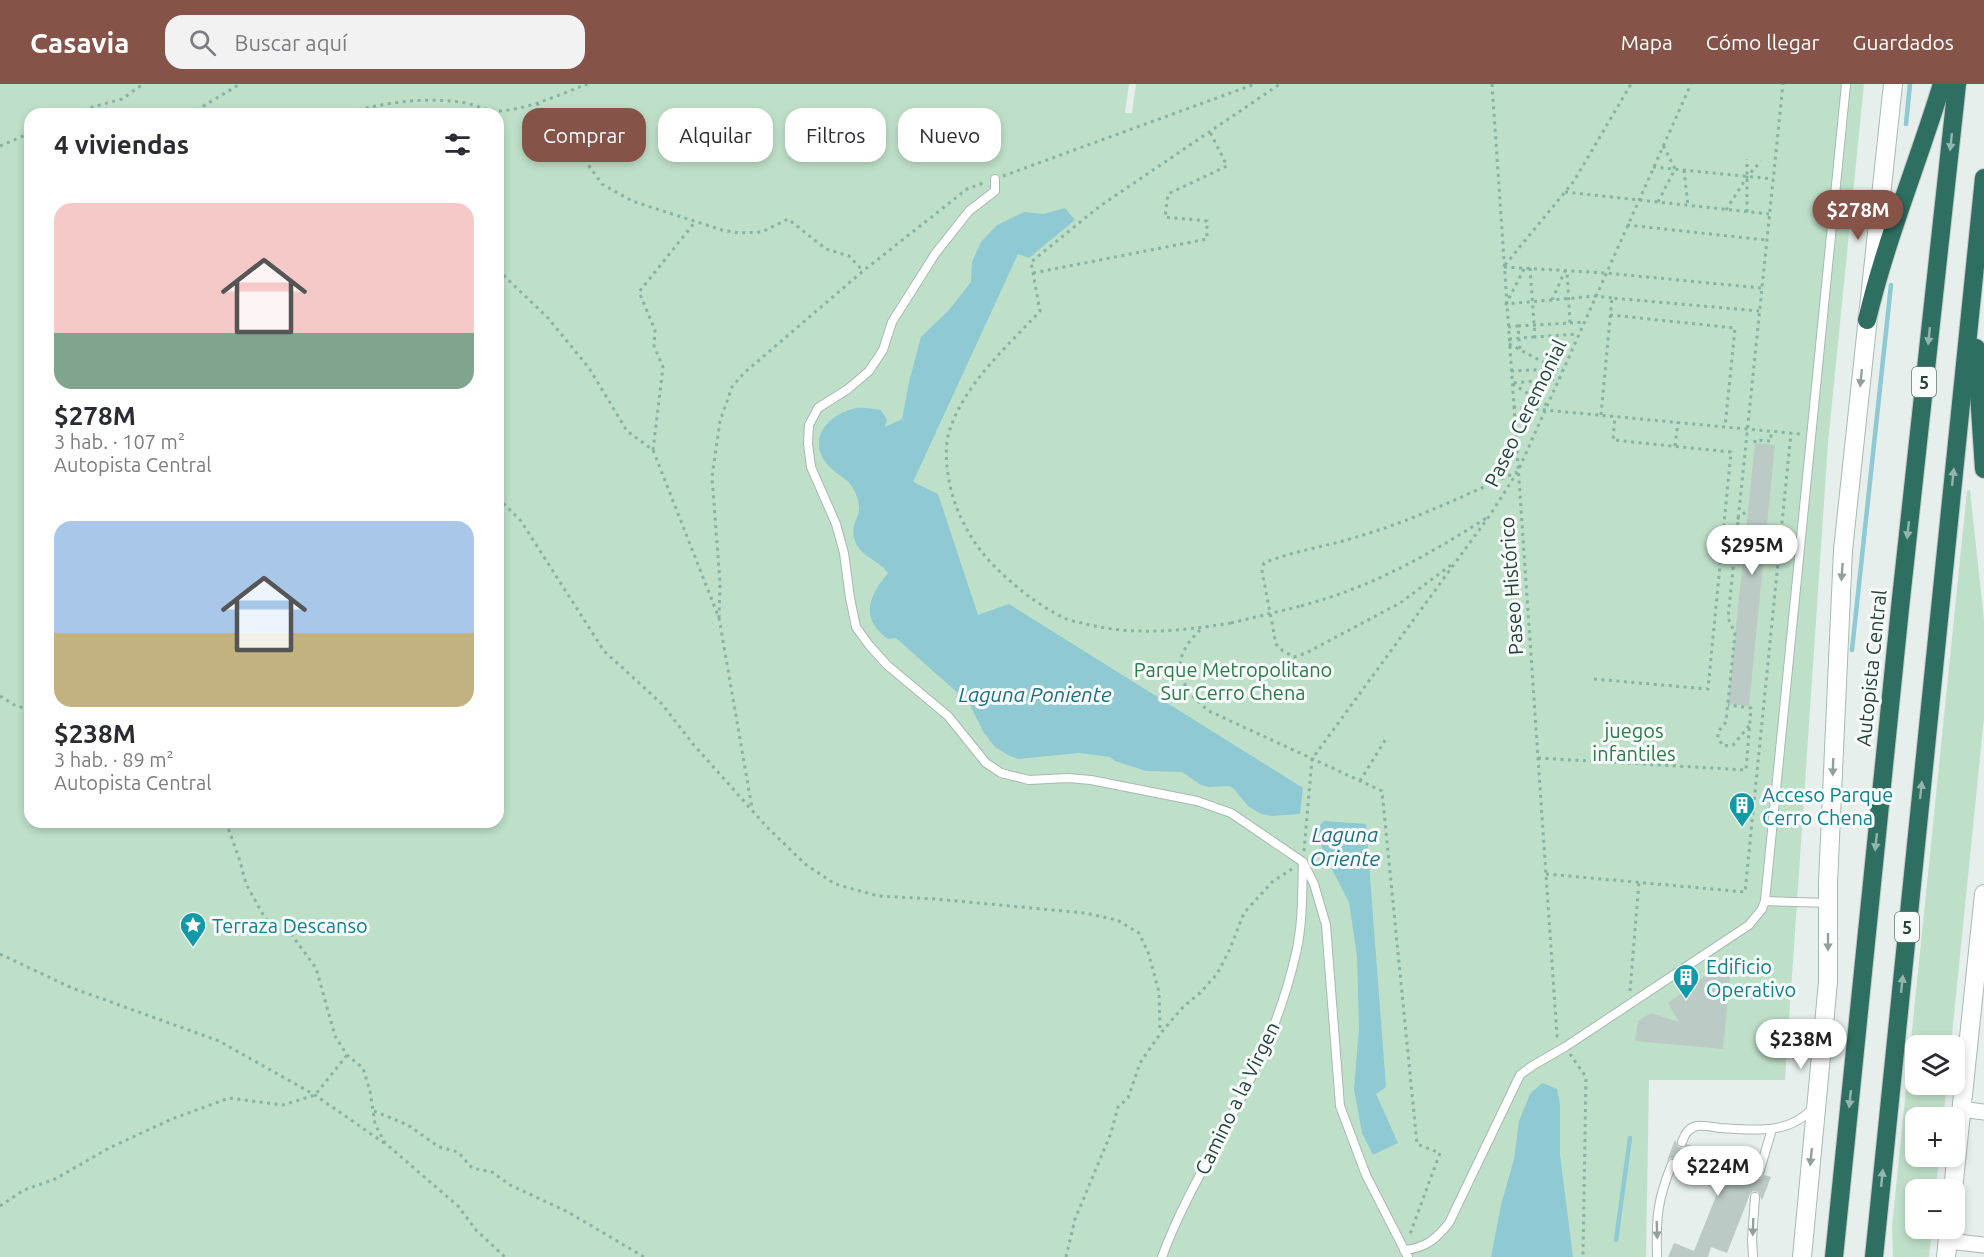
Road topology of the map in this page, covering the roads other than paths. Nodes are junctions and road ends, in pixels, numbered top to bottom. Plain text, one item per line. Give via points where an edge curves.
1 (1846, 84) edge
2 (1893, 84) edge
3 (1942, 84) edge
4 (1957, 84) edge
5 (1984, 178) edge
6 (995, 179) dead end
7 (1972, 289) junction
8 (1867, 320) junction
9 (1984, 469) edge
10 (1303, 862) junction
11 (1984, 894) edge
12 (1765, 901) junction
13 (1828, 903) junction
14 (1978, 1002) edge
15 (1816, 1104) junction
16 (1961, 1107) edge
17 (1965, 1110) edge
18 (1984, 1112) edge
19 (1772, 1129) junction
20 (1682, 1142) dead end
21 (1672, 1164) dead end
22 (1760, 1173) dead end
23 (1755, 1197) dead end
24 (1948, 1242) edge
25 (1984, 1245) edge
26 (1406, 1254) edge
27 (1162, 1257) edge
28 (1658, 1257) edge
29 (1753, 1257) edge
30 (1802, 1257) edge
31 (1834, 1257) edge
32 (1876, 1257) edge

1 - 12 lane
2 - 8 main road
3 - 8 highway via 1885,248
4 -> 31 highway, Autopista Central / 5
5 - 7 highway, 5
6 - 10 lane via 995,191 969,211 935,254 892,322 884,350 869,371 818,408 809,425 811,467 836,524 856,627 887,665 948,716 987,763 1001,773 1029,780 1091,780 1197,801 1230,813
7 - 9 highway
32 -> 7 highway, 5
8 -> 13 main road via 1843,561
10 - 26 lane via 1326,925 1340,1106 1366,1175
10 - 27 lane, Camino a la Virgen via 1302,920 1282,1003 1248,1084
11 - 14 main road
12 - 13 lane
12 - 26 lane via 1749,925 1520,1075 1449,1223 1432,1242
13 -> 15 main road via 1828,982
14 - 16 main road
15 - 19 lane via 1801,1118
15 -> 30 main road
17 - 18 street
19 - 20 lane via 1696,1126
19 - 22 lane
21 -> 28 lane via 1657,1211
23 -> 29 lane
24 - 25 street

